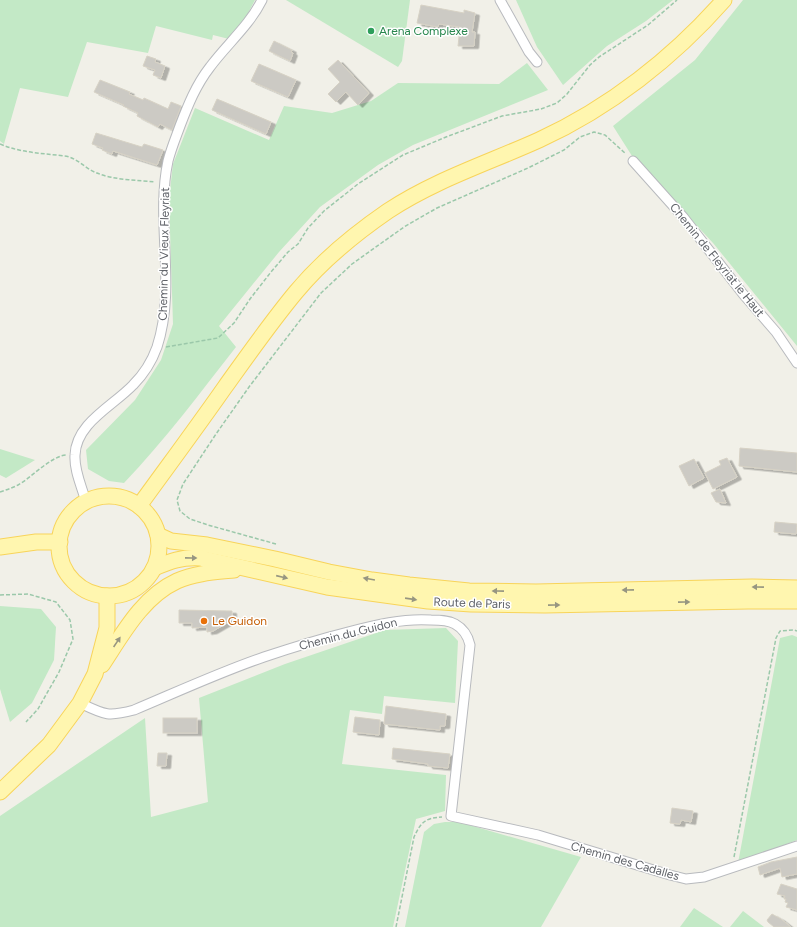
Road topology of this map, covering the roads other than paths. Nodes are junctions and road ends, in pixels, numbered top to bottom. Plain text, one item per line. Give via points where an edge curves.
1 (262, 0) edge
2 (500, 0) edge
3 (724, 0) edge
4 (537, 62) dead end
5 (633, 161) road end
6 (797, 363) edge
7 (86, 502) junction
8 (139, 506) junction
9 (158, 535) junction
10 (60, 542) junction
11 (0, 547) edge
12 (154, 568) junction
13 (244, 568) junction
14 (797, 588) edge
15 (107, 596) junction
16 (797, 601) edge
17 (95, 674) junction
18 (80, 703) junction
19 (0, 792) edge
20 (451, 816) joint
21 (797, 846) edge

1 - 7 street, Chemin du Vieux Fleyriat via 250,20 201,80 174,142 165,183 165,310 162,332 156,349 141,375 92,420 76,444 75,467
2 - 4 street
3 - 8 main road via 666,57 610,100 541,140 446,180 413,197 389,211 343,246 292,297
5 - 6 street, Chemin de Fleyriat le Haut via 684,218 776,332
7 - 8 main road via 106,496 127,500
7 - 10 main road via 65,523
8 - 9 main road via 153,521
9 - 12 main road via 158,557
14 -> 9 main road, Route de Paris via 469,591 372,580 207,545 171,541
10 - 11 main road
10 - 15 main road via 62,562 72,579 94,594
12 -> 13 main road, Route de Paris via 184,557
12 - 15 main road via 145,581 134,589 121,595
13 -> 16 main road, Route de Paris via 327,587 428,601 471,604
17 -> 13 main road via 130,622 159,592 192,576
15 - 17 main road via 107,628
17 - 18 main road
18 - 19 main road via 49,745
18 - 20 street, Chemin du Guidon via 103,714 117,714 134,710 263,657 325,638 400,620 447,620 462,629 468,636 470,645
20 - 21 street, Chemin des Cadalles via 538,835 686,879 704,877

